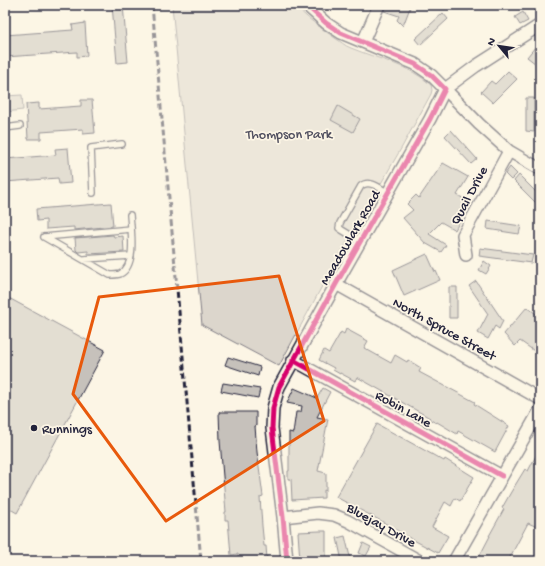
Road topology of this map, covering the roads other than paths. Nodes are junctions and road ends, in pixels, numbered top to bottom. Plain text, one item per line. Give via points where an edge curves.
1 (306, 5) edge
2 (379, 5) edge
3 (540, 26) edge
4 (363, 42) junction
5 (445, 89) junction
6 (20, 126) dead end
7 (5, 128) edge
8 (122, 144) dead end
9 (509, 151) junction
10 (540, 169) edge
11 (93, 193) dead end
12 (388, 193) junction
13 (130, 215) dead end
14 (131, 229) junction
15 (360, 241) junction
16 (466, 255) dead end
17 (131, 256) junction
18 (84, 259) junction
19 (336, 284) junction
20 (294, 360) junction
21 (540, 399) edge
22 (540, 410) edge
23 (502, 476) junction
24 (283, 516) junction
25 (287, 561) edge
26 (420, 561) edge
27 (454, 561) edge

1 - 4 street via 326,24
2 - 4 street
3 - 5 street, Meadowlark Road via 476,66
4 - 5 street via 415,64
5 - 9 street
5 - 12 street, Meadowlark Road
6 - 7 lane
8 - 11 lane via 91,148
9 - 10 street
9 - 16 street, Quail Drive via 463,235
12 - 15 street, Meadowlark Road
12 - 15 lane via 369,182 361,186 339,228
13 - 14 lane
14 - 17 lane
14 - 18 lane via 44,236
15 - 19 street, Meadowlark Road
17 - 18 lane
17 - 18 lane via 127,267 119,274 110,275
19 - 20 street, Meadowlark Road
19 - 21 street, North Spruce Street
20 - 23 street, Robin Lane
20 - 24 street, Meadowlark Road via 279,387 273,408 272,428
22 - 23 street
23 - 27 street
24 - 25 street, Meadowlark Road
24 - 26 street, Bluejay Drive via 334,514

